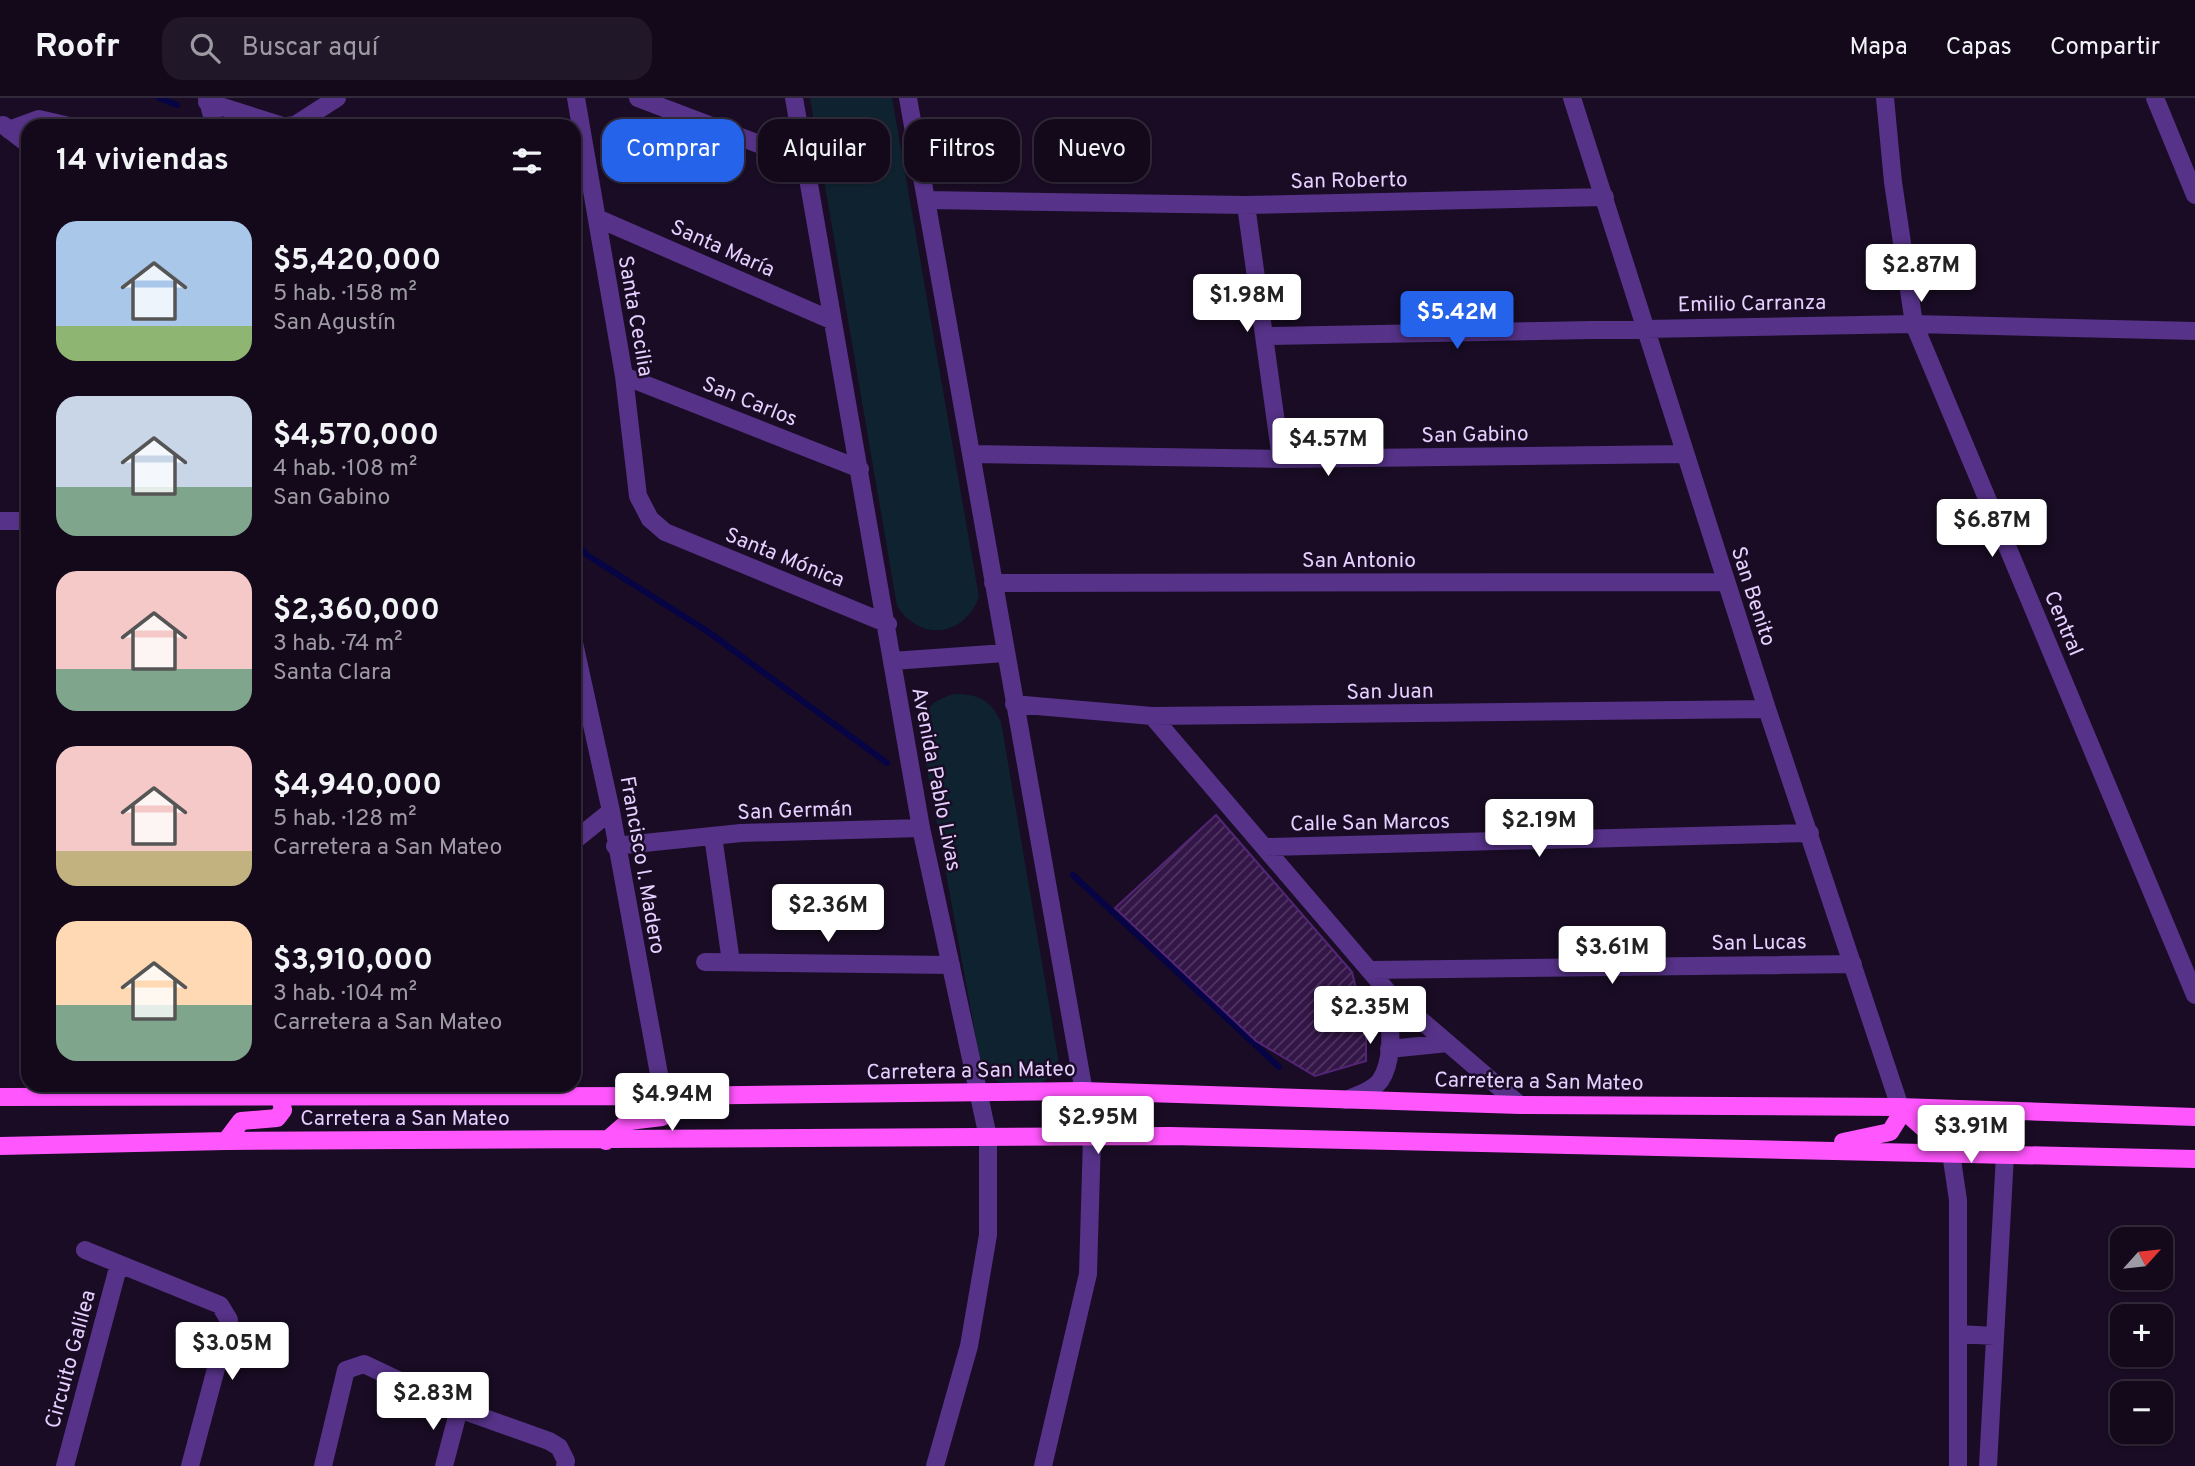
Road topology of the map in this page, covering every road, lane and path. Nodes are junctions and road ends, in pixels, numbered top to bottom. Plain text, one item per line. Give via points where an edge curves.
1 (337, 98) edge
2 (576, 98) edge
3 (638, 98) edge
4 (794, 98) edge
5 (908, 98) edge
6 (1573, 98) edge
7 (1885, 98) edge
8 (2155, 98) edge
9 (207, 100) edge
10 (213, 119) edge
11 (264, 119) edge
12 (304, 119) edge
13 (580, 119) edge
14 (798, 119) edge
15 (5, 126) edge
16 (581, 127) edge
17 (21, 139) edge
18 (758, 144) edge
19 (809, 182) edge
20 (2195, 195) edge
21 (1605, 197) junction
22 (927, 201) junction
23 (1246, 205) junction
24 (597, 218) junction
25 (831, 320) junction
26 (1914, 324) junction
27 (1646, 327) junction
28 (2195, 331) edge
29 (1266, 336) junction
30 (624, 376) junction
31 (971, 454) junction
32 (1685, 454) junction
33 (1281, 459) junction
34 (860, 469) junction
35 (0, 521) edge
36 (21, 521) edge
37 (665, 532) joint
38 (1726, 582) junction
39 (993, 583) junction
40 (888, 624) junction
41 (1005, 653) junction
42 (892, 661) junction
43 (581, 686) edge
44 (1014, 705) junction
45 (1767, 709) junction
46 (1152, 716) junction
47 (611, 811) junction
48 (921, 828) junction
49 (1810, 834) junction
50 (581, 835) edge
51 (713, 836) junction
52 (615, 845) junction
53 (1267, 847) junction
54 (705, 962) dead end
55 (731, 962) junction
56 (1853, 964) junction
57 (951, 965) junction
58 (1372, 970) junction
59 (1388, 992) junction
60 (2195, 995) edge
61 (1448, 1043) junction
62 (1390, 1049) junction
63 (1083, 1091) junction
64 (38, 1092) edge
65 (280, 1092) edge
66 (407, 1092) edge
67 (979, 1093) junction
68 (663, 1096) junction
69 (0, 1097) edge
70 (1345, 1100) junction
71 (1520, 1105) junction
72 (1899, 1107) junction
73 (2195, 1117) edge
74 (988, 1137) junction
75 (1091, 1137) junction
76 (226, 1141) junction
77 (606, 1141) junction
78 (0, 1146) edge
79 (1794, 1149) junction
80 (1951, 1153) junction
81 (2006, 1155) junction
82 (2075, 1157) junction
83 (2195, 1159) edge
84 (85, 1250) dead end
85 (119, 1264) junction
86 (1958, 1334) junction
87 (1995, 1336) junction
88 (459, 1409) junction
89 (1958, 1464) edge
90 (1988, 1465) edge
91 (65, 1466) edge
92 (190, 1466) edge
93 (323, 1466) edge
94 (444, 1466) edge
95 (565, 1466) edge
96 (935, 1466) edge
97 (1043, 1466) edge

1 - 12 street
2 - 13 street, Santa Cecilia
3 - 18 street
4 - 14 street, Avenida Pablo Livas
5 - 22 street
6 - 21 street, San Benito
7 - 26 street, Central
8 - 20 street
9 - 10 street
9 - 11 street
15 - 17 street
16 - 24 street, Santa Cecilia
19 - 25 street, Avenida Pablo Livas
21 - 23 street, San Roberto
21 - 27 street, San Benito
22 - 23 street, San Roberto
22 - 31 street
23 - 29 street
24 - 25 street, Santa María
24 - 30 street, Santa Cecilia
25 - 34 street, Avenida Pablo Livas
26 - 27 street, Emilio Carranza
26 - 28 street, Emilio Carranza
26 - 60 street, Central
27 - 29 street, Emilio Carranza
27 - 32 street, San Benito
29 - 33 street
30 - 34 street, San Carlos
30 - 37 street, Santa Cecilia via 638,496 650,519
31 - 33 street, San Gabino
31 - 39 street
32 - 33 street, San Gabino
32 - 38 street, San Benito
34 - 40 street, Avenida Pablo Livas
35 - 36 street
37 - 40 street, Santa Mónica
38 - 39 street, San Antonio
38 - 45 street, San Benito
39 - 41 street
40 - 42 street, Avenida Pablo Livas
41 - 42 street
41 - 44 street
42 - 48 street, Avenida Pablo Livas
43 - 47 street, Francisco I. Madero
44 - 46 street, San Juan
44 - 63 street
45 - 46 street, San Juan
45 - 49 street, San Benito
46 - 53 street
47 - 50 street
47 - 52 street, Francisco I. Madero
48 - 51 street, San Germán
48 - 57 street, Avenida Pablo Livas
49 - 53 street, Calle San Marcos
49 - 56 street, San Benito
51 - 52 street
51 - 55 street, San Germán
52 - 68 street, Francisco I. Madero
53 - 58 street
54 - 55 street
55 - 57 street
56 - 58 street, San Lucas
56 - 72 street, San Benito
57 - 67 street, Avenida Pablo Livas
58 - 59 street
59 - 61 street
59 - 62 street
61 - 62 street
61 - 71 street
62 - 70 street via 1380,1080
63 - 67 main road, Carretera a San Mateo
63 - 70 main road, Carretera a San Mateo
63 - 75 street
64 - 69 main road, Carretera a San Mateo
65 - 76 main road via 284,1110 277,1118 241,1121
66 - 68 main road, Carretera a San Mateo
67 - 68 main road, Carretera a San Mateo
67 - 74 street, Avenida Pablo Livas
68 - 77 main road via 668,1104 662,1117 629,1121
70 - 71 main road, Carretera a San Mateo
71 - 72 main road, Carretera a San Mateo
72 - 73 main road, Carretera a San Mateo
72 - 79 main road via 1895,1126 1886,1135
72 - 82 main road via 1929,1133 1948,1140 1978,1147 2051,1150
74 - 75 main road, Carretera a San Mateo
74 - 77 main road, Carretera a San Mateo
74 - 96 street, Avenida Pablo Livas via 986,1247 969,1346
75 - 79 main road, Carretera a San Mateo
75 - 97 street via 1088,1274
76 - 77 main road, Carretera a San Mateo
76 - 78 main road, Carretera a San Mateo
79 - 80 main road, Carretera a San Mateo
80 - 81 main road, Carretera a San Mateo
80 - 86 street via 1958,1200
81 - 82 main road, Carretera a San Mateo
81 - 87 street
82 - 83 main road, Carretera a San Mateo
84 - 85 street
85 - 91 street, Circuito Galilea
85 - 92 street via 220,1305 229,1320
86 - 87 street
86 - 89 street
87 - 90 street
88 - 93 street via 364,1364 351,1367 346,1370
88 - 94 street
88 - 95 street via 550,1441 559,1447
89 - 90 street

